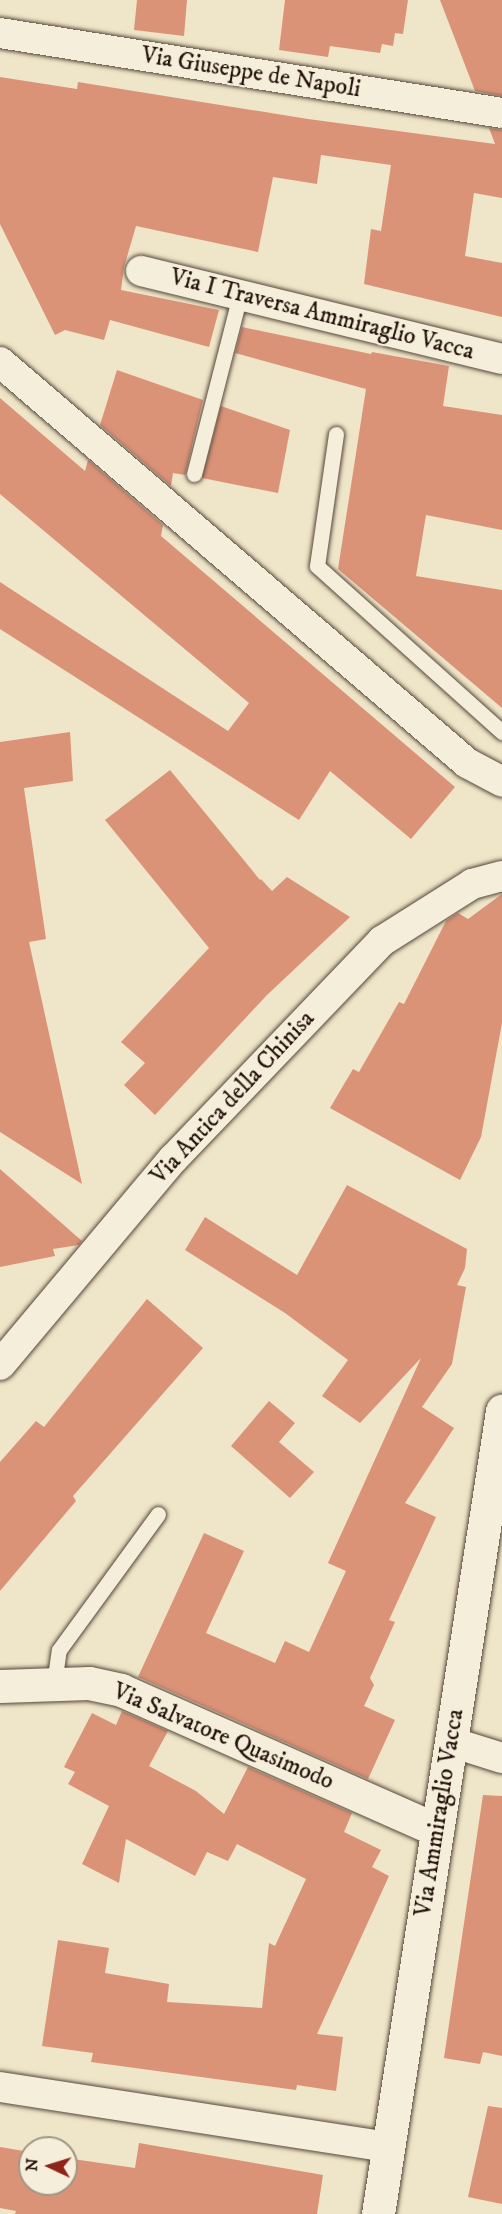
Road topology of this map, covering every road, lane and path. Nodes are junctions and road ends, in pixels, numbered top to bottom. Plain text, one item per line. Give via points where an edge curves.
1 (0, 33) edge
2 (502, 113) edge
3 (141, 271) dead end
4 (240, 295) junction
5 (502, 359) edge
6 (0, 362) edge
7 (336, 434) dead end
8 (194, 474) dead end
9 (502, 732) edge
10 (502, 782) edge
11 (502, 876) edge
12 (0, 1365) edge
13 (502, 1411) edge
14 (158, 1514) dead end
15 (54, 1684) junction
16 (0, 1686) edge
17 (451, 1742) junction
18 (502, 1758) edge
19 (437, 1830) junction
20 (0, 2088) edge
21 (388, 2147) junction
22 (378, 2214) edge

1 - 2 street, Via Giuseppe de Napoli
3 - 4 street, Via I Traversa Ammiraglio Vacca
4 - 5 street, Via I Traversa Ammiraglio Vacca
4 - 8 lane
6 - 10 street via 467,763
7 - 9 lane via 316,566
11 - 12 street, Via Antica della Chinisa via 472,884 382,941 173,1159
13 - 17 street, Via Ammiraglio Vacca
14 - 15 lane via 59,1650
15 - 16 street, Via Salvatore Quasimodo
15 - 19 street, Via Salvatore Quasimodo via 89,1683 121,1690
17 - 18 street
17 - 19 street, Via Ammiraglio Vacca
19 - 21 street, Via Ammiraglio Vacca
20 - 21 street
21 - 22 street, Via Ammiraglio Vacca

